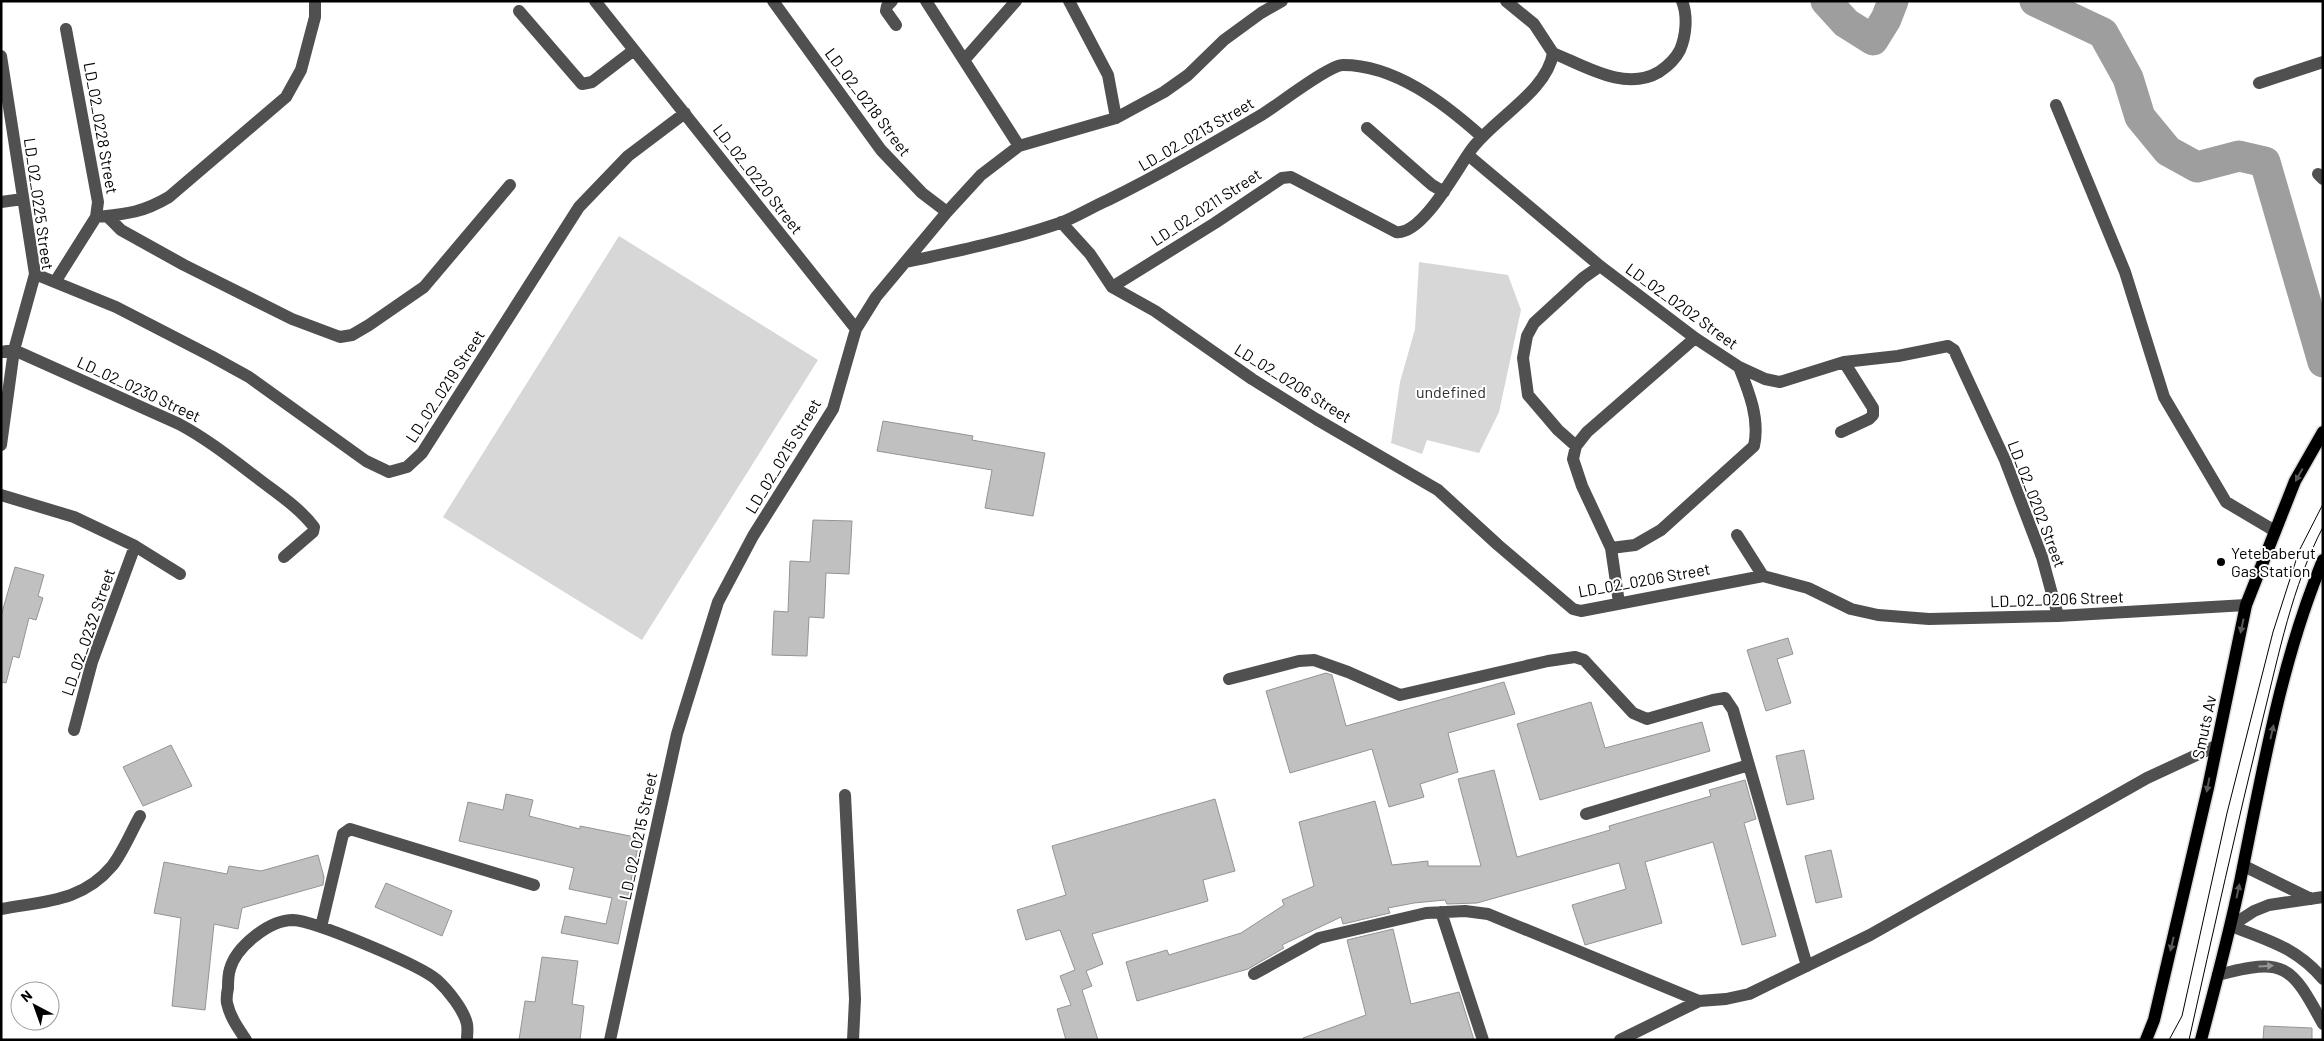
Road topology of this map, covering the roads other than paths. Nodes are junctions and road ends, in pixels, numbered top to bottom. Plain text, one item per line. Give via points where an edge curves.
1 (315, 1) edge
2 (595, 1) edge
3 (773, 1) edge
4 (892, 1) edge
5 (926, 1) edge
6 (1016, 1) edge
7 (1069, 1) edge
8 (1282, 1) edge
9 (1506, 1) edge
10 (1682, 1) edge
11 (519, 11) dead end
12 (896, 25) dead end
13 (66, 29) dead end
14 (634, 50) junction
15 (1553, 53) junction
16 (1, 56) edge
17 (965, 59) junction
18 (2323, 62) edge
19 (2259, 83) dead end
20 (2056, 105) dead end
21 (685, 114) junction
22 (1116, 118) junction
23 (1367, 128) dead end
24 (1481, 136) junction
25 (1019, 146) junction
26 (1468, 154) junction
27 (510, 186) dead end
28 (1444, 192) junction
29 (23, 198) junction
30 (1, 202) edge
31 (947, 212) junction
32 (101, 217) junction
33 (1061, 222) junction
34 (906, 262) junction
35 (1600, 266) junction
36 (35, 274) junction
37 (55, 282) junction
38 (1112, 287) junction
39 (856, 329) junction
40 (1695, 338) junction
41 (8, 351) edge
42 (1844, 362) junction
43 (1739, 367) junction
44 (1841, 432) dead end
45 (2323, 432) edge
46 (1, 445) edge
47 (1576, 446) junction
48 (1, 495) edge
49 (2275, 531) junction
50 (1737, 535) dead end
51 (135, 546) junction
52 (1611, 548) junction
53 (284, 557) dead end
54 (2323, 560) edge
55 (180, 574) dead end
56 (1763, 576) junction
57 (1619, 603) junction
58 (2246, 604) junction
59 (2058, 616) junction
60 (1229, 679) dead end
61 (74, 730) dead end
62 (2216, 746) junction
63 (1749, 765) junction
64 (845, 796) dead end
65 (1586, 814) dead end
66 (140, 816) dead end
67 (2244, 866) junction
68 (534, 886) dead end
69 (2320, 900) edge
70 (1, 910) edge
71 (1441, 912) junction
72 (2231, 926) junction
73 (321, 927) junction
74 (1807, 966) junction
75 (1254, 974) dead end
76 (2218, 975) junction
77 (2323, 979) edge
78 (1699, 1001) junction
79 (2323, 1024) edge
80 (246, 1040) edge
81 (467, 1040) edge
82 (610, 1040) edge
83 (854, 1040) edge
84 (1483, 1040) edge
85 (1620, 1040) edge
86 (2146, 1040) edge
87 (2201, 1040) edge

1 - 32 street via 315,17 300,70 286,97 169,198 149,209
2 - 14 street, LD_02_0220 Street
3 - 31 street, LD_02_0218 Street via 881,150 922,193
4 - 12 street via 886,11
5 - 17 street
6 - 17 street
7 - 22 street via 1108,75
8 - 22 street, LD_02_0215 Street via 1224,40 1188,75 1164,92
9 - 15 street via 1534,24
10 - 15 street via 1685,28 1681,47 1677,57 1652,76 1635,80 1614,78
11 - 14 street via 582,84 592,82
13 - 32 street, LD_02_0228 Street
14 - 21 street, LD_02_0220 Street
15 - 24 street via 1551,66 1534,87
16 - 29 street, LD_02_0225 Street
17 - 25 street
18 - 19 street
20 - 49 street via 2125,272 2164,397 2226,502
21 - 37 street, LD_02_0219 Street via 628,156 579,207 422,453 407,467 389,472 366,461 249,377 116,307
21 - 39 street, LD_02_0220 Street
22 - 25 street, LD_02_0215 Street
23 - 28 street
24 - 26 street
24 - 33 street, LD_02_0213 Street via 1404,80 1377,69 1341,64 1156,177
25 - 31 street, LD_02_0215 Street via 981,175
26 - 28 street
26 - 35 street, LD_02_0202 Street
27 - 32 street via 424,287 370,325 352,335 340,337 292,319 184,265
28 - 38 street, LD_02_0211 Street via 1410,229 1402,233 1291,177 1282,178
29 - 30 street
29 - 36 street, LD_02_0225 Street
31 - 34 street, LD_02_0215 Street
32 - 37 street, LD_02_0228 Street
33 - 34 street, LD_02_0213 Street via 971,248
33 - 38 street via 1090,254
34 - 39 street, LD_02_0215 Street via 876,297
35 - 40 street, LD_02_0202 Street
35 - 47 street via 1534,323 1524,358 1528,395
36 - 37 street, LD_02_0219 Street
36 - 41 street, LD_02_0225 Street
38 - 57 street, LD_02_0206 Street via 1154,311 1316,419 1438,490 1573,609 1581,611
39 - 82 street, LD_02_0215 Street via 833,409 752,536 718,602 677,734
40 - 43 street, LD_02_0202 Street
40 - 47 street via 1587,432
41 - 46 street, LD_02_0225 Street
41 - 53 street, LD_02_0230 Street via 179,424 274,490 314,527 313,532
42 - 43 street, LD_02_0202 Street via 1780,382
42 - 44 street via 1873,415 1869,420
42 - 59 street, LD_02_0202 Street via 1948,346 1954,350 2005,460 2042,556
43 - 52 street via 1752,398 1757,434 1754,446 1661,530 1635,545
45 -> 49 main road, Smuts Av via 2295,481
47 - 52 street via 1573,458 1582,486
48 - 51 street via 74,517
49 - 58 main road, Smuts Av
50 - 56 street
51 - 55 street
51 - 61 street, LD_02_0232 Street via 92,662
52 - 57 street
67 -> 54 main road via 2286,668
56 - 57 street, LD_02_0206 Street
56 - 59 street, LD_02_0206 Street via 1808,588 1851,609 1878,615 1928,619
58 - 59 street, LD_02_0206 Street
58 -> 62 main road, Smuts Av
60 - 63 street via 1314,660 1400,695 1575,657 1584,660 1633,714 1646,719 1725,698 1733,710
62 - 74 street via 2147,778 1870,935
62 -> 86 main road, Smuts Av via 2154,1020
63 - 65 street
63 - 74 street
64 - 83 street via 855,999
66 - 70 street via 113,865 94,884 75,895
67 - 69 street
72 -> 67 main road
68 - 73 street via 350,829 343,834
69 - 72 street via 2269,905
71 - 75 street via 1426,912 1318,938
71 - 78 street via 1488,914
71 - 84 street
72 - 76 main road
72 - 77 street via 2286,947 2310,964
73 - 80 street via 292,920 257,934 243,947 230,968 226,1001 232,1020
73 - 81 street via 414,966 435,979 464,1018
74 - 78 street via 1749,994
76 -> 79 street via 2246,967 2275,966 2294,977 2305,990
76 - 87 main road
78 - 85 street

